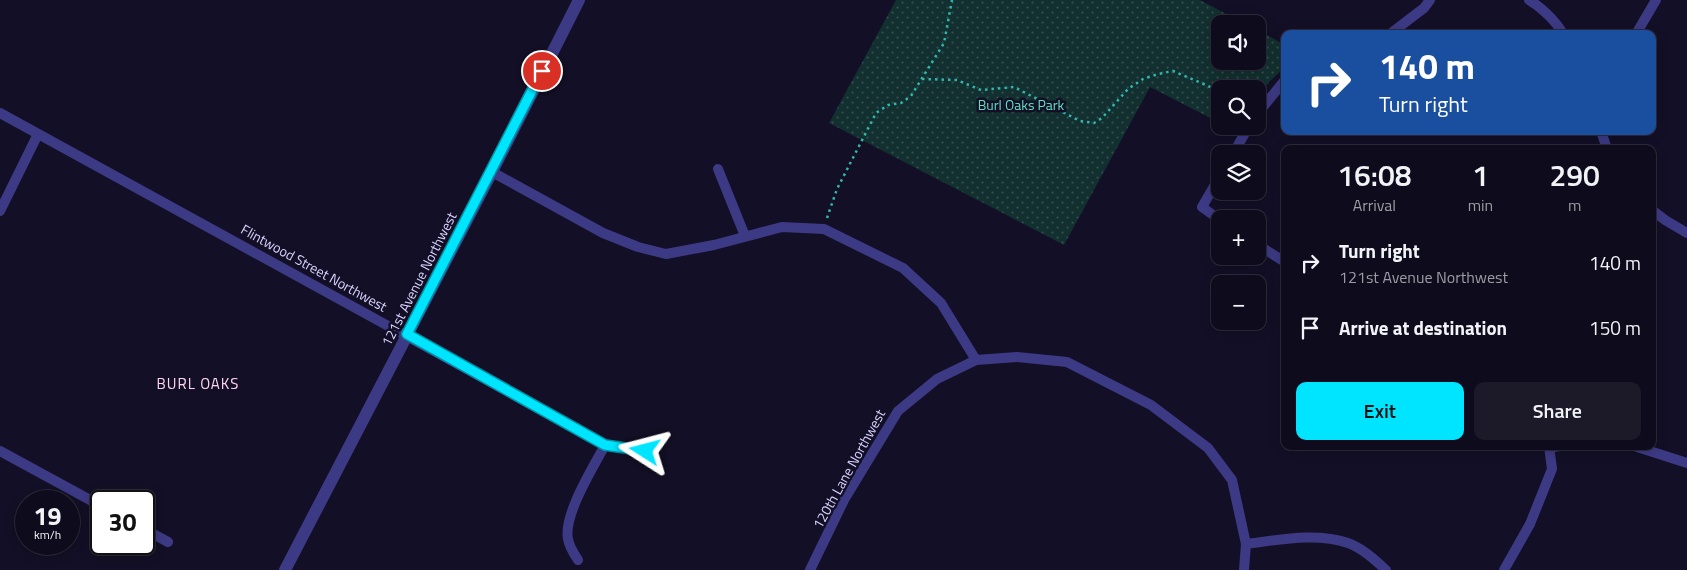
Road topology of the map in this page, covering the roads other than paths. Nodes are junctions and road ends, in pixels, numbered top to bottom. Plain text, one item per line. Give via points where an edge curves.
1 (579, 0) edge
2 (1430, 0) edge
3 (1529, 0) edge
4 (1656, 0) edge
5 (1395, 30) edge
6 (1561, 30) edge
7 (1638, 30) edge
8 (1281, 85) edge
9 (1266, 103) edge
10 (0, 113) edge
11 (38, 134) junction
12 (718, 169) dead end
13 (492, 172) junction
14 (1211, 192) edge
15 (0, 210) edge
16 (1656, 213) edge
17 (1211, 214) edge
18 (1687, 233) edge
19 (745, 236) junction
20 (1266, 250) edge
21 (1281, 259) edge
22 (407, 334) junction
23 (976, 360) junction
24 (605, 445) junction
25 (1552, 450) edge
26 (1646, 450) edge
27 (0, 451) edge
28 (645, 451) dead end
29 (1687, 463) edge
30 (90, 500) edge
31 (155, 535) edge
32 (168, 542) dead end
33 (1246, 544) junction
34 (578, 560) dead end
35 (284, 570) edge
36 (810, 570) edge
37 (1244, 570) edge
38 (1386, 570) edge
39 (1504, 570) edge

1 - 13 street, 121st Avenue Northwest
2 - 5 street
3 - 6 street
4 - 7 street
8 - 9 street
10 - 11 street, Flintwood Street Northwest
11 - 15 street
11 - 22 street, Flintwood Street Northwest
12 - 19 street
13 - 19 street via 603,233 638,247 666,254
13 - 22 street, 121st Avenue Northwest
14 - 17 street via 1202,207
16 - 18 street
19 - 23 street via 782,227 824,229 903,268 941,303
20 - 21 street
22 - 24 street, Flintwood Street Northwest
22 - 35 street, 121st Avenue Northwest
23 - 33 street via 1017,357 1067,362 1151,405 1208,448 1232,480
23 - 36 street, 120th Lane Northwest via 937,379 898,411 844,500
24 - 28 street, Flintwood Street Northwest
24 - 34 street via 569,520 567,538
25 - 39 street via 1552,470 1530,524
26 - 29 street
27 - 30 street
31 - 32 street
33 - 37 street
33 - 38 street via 1326,538 1349,544

